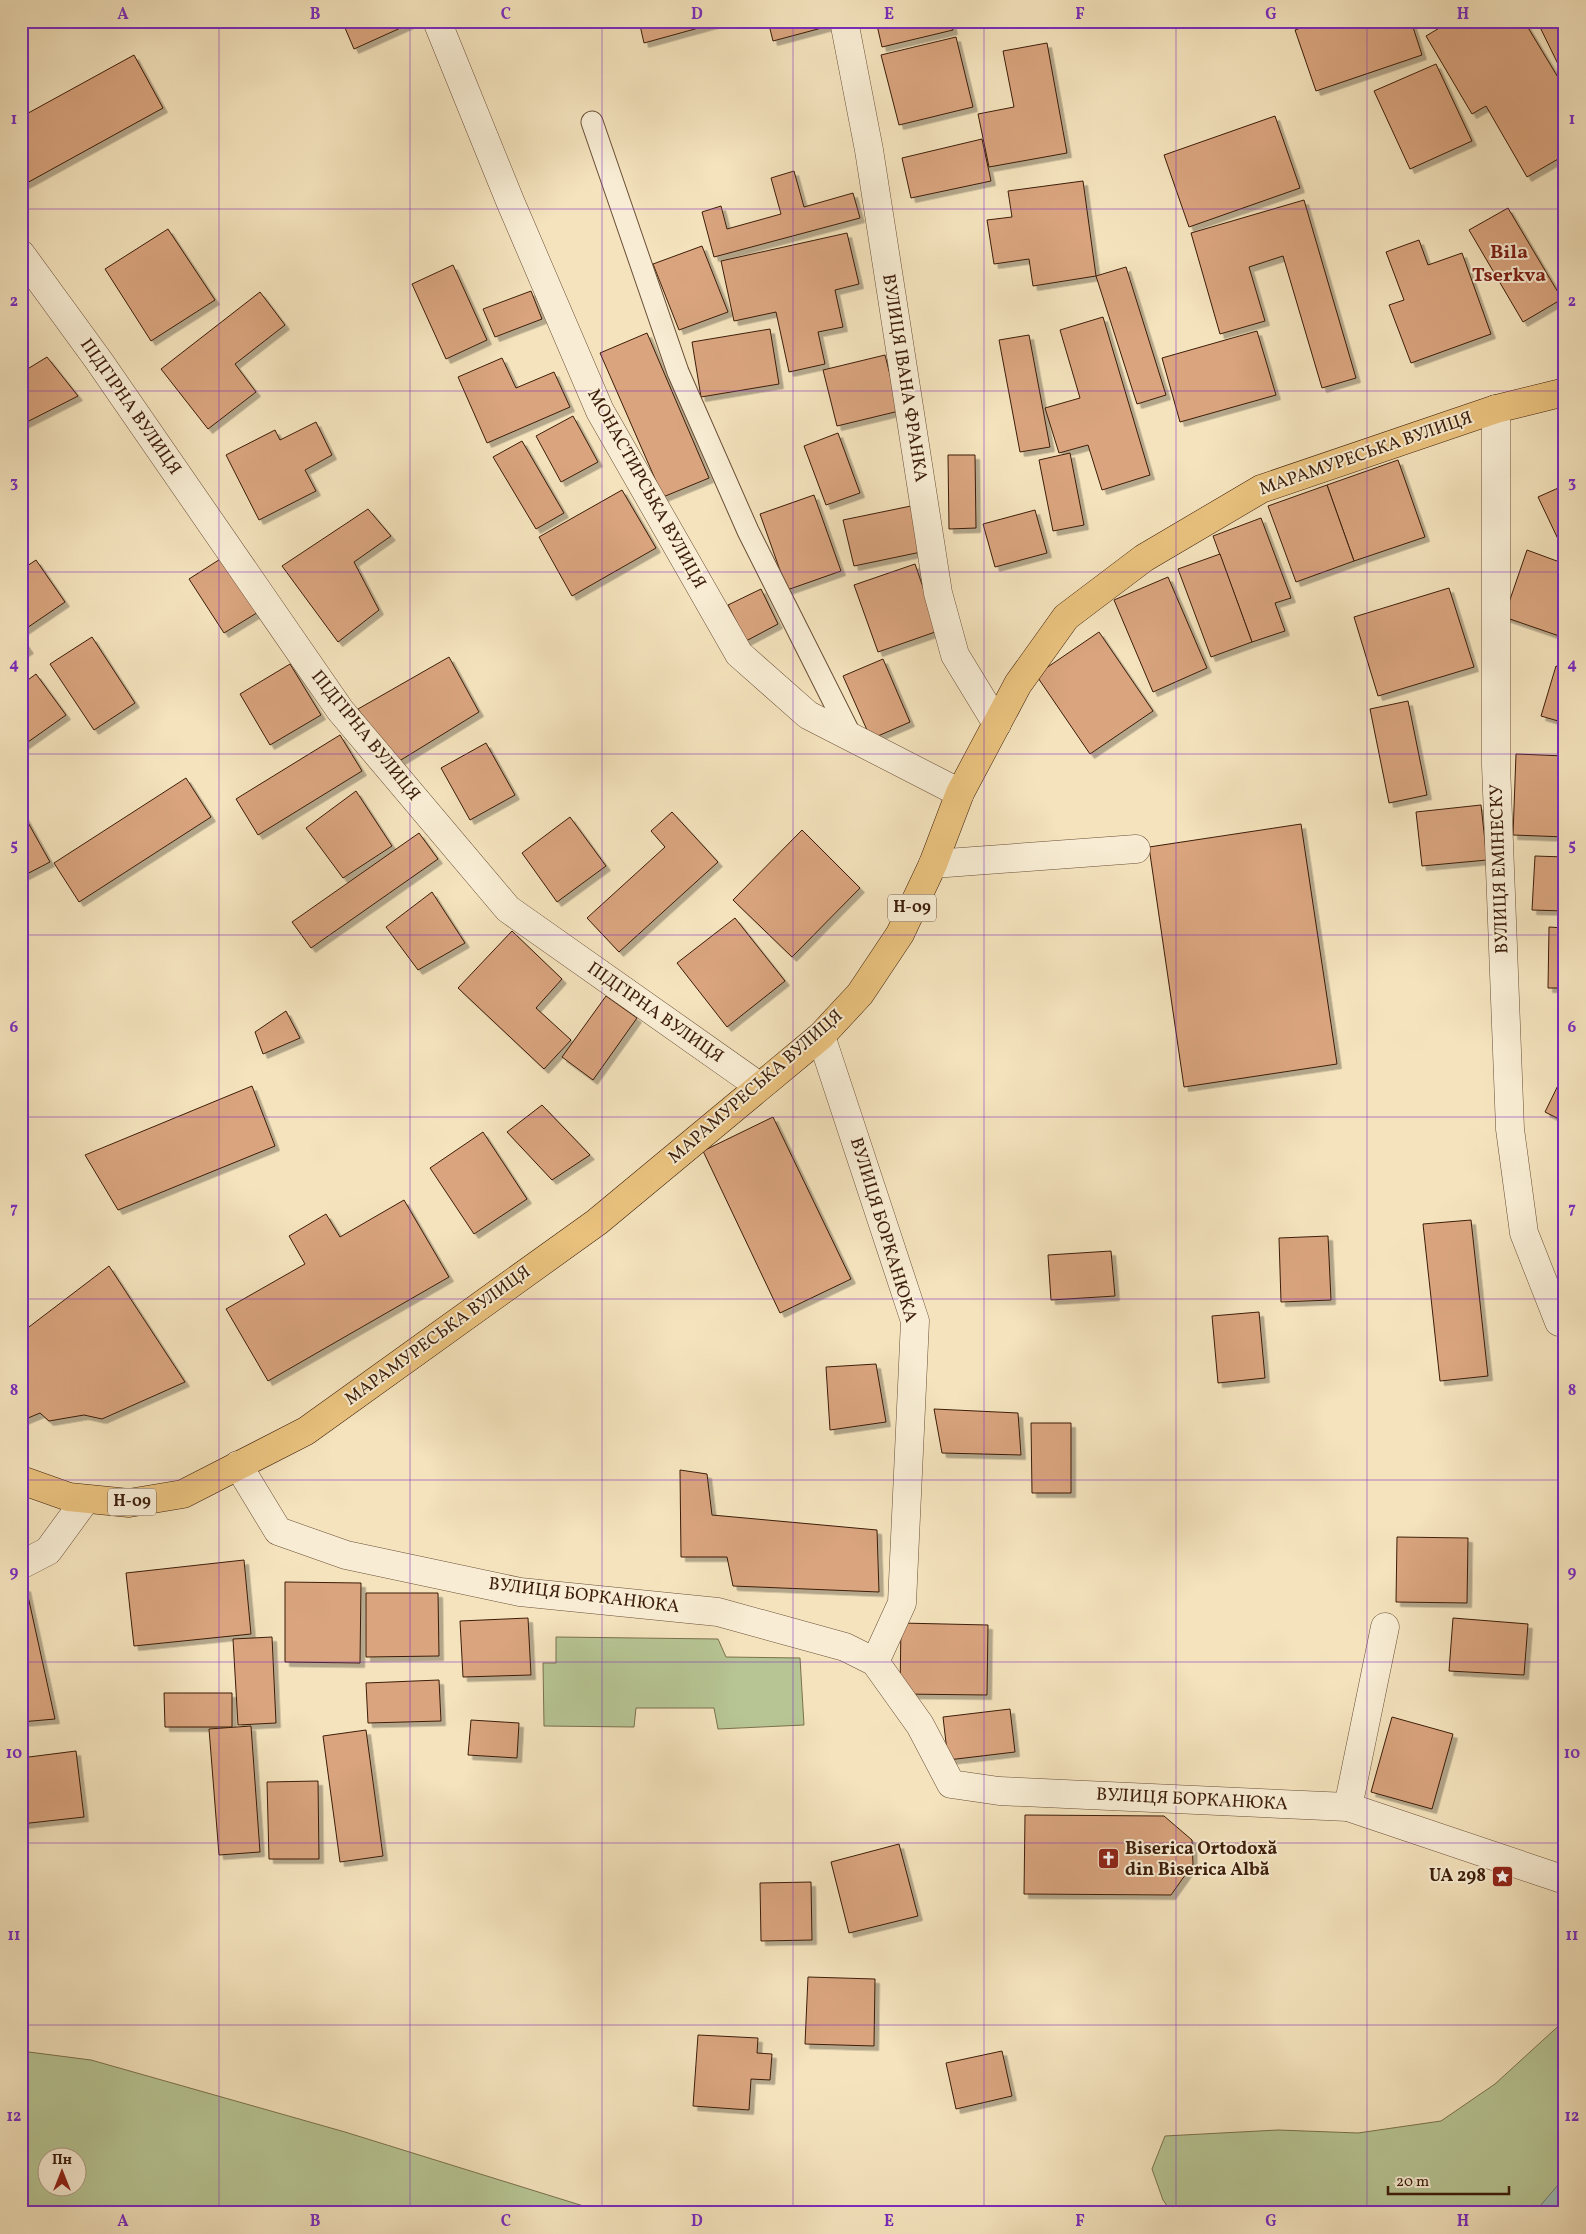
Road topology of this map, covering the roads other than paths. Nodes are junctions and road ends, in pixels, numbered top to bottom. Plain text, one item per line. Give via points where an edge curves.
1 (437, 21) edge
2 (844, 21) edge
3 (592, 122) dead end
4 (21, 254) edge
5 (1565, 392) edge
6 (1496, 409) junction
7 (997, 724) junction
8 (852, 738) junction
9 (960, 793) junction
10 (1136, 849) dead end
11 (933, 864) junction
12 (821, 1036) junction
13 (759, 1086) junction
14 (1559, 1322) dead end
15 (238, 1466) junction
16 (21, 1480) edge
17 (86, 1499) junction
18 (21, 1566) edge
19 (1385, 1626) dead end
20 (875, 1662) junction
21 (1348, 1807) junction
22 (1565, 1880) edge

1 - 8 street, МОНАСТИРСЬКА ВУЛИЦЯ via 600,412 739,654 808,715
2 - 7 street, ВУЛИЦЯ ІВАНА ФРАНКА via 869,150 938,593 955,655
3 - 8 lane via 678,372 748,531
4 - 13 street, ПІДГІРНА ВУЛИЦЯ via 99,361 340,710 508,909
5 - 6 main road, МАРАМУРЕСЬКА ВУЛИЦЯ / Н-09
6 - 7 main road, МАРАМУРЕСЬКА ВУЛИЦЯ / Н-09 via 1260,489 1144,558 1066,617 1018,684
6 - 14 street, ВУЛИЦЯ ЕМІНЕСКУ via 1496,765 1510,1129 1524,1233
7 - 9 main road, МАРАМУРЕСЬКА ВУЛИЦЯ / Н-09
8 - 9 street, МОНАСТИРСЬКА ВУЛИЦЯ
9 - 11 main road, МАРАМУРЕСЬКА ВУЛИЦЯ / Н-09
10 - 11 street
11 - 12 main road, МАРАМУРЕСЬКА ВУЛИЦЯ / Н-09 via 900,934 860,994
12 - 13 main road, МАРАМУРЕСЬКА ВУЛИЦЯ / Н-09
12 - 20 street, ВУЛИЦЯ БОРКАНЮКА via 915,1321 902,1603
13 - 15 main road, МАРАМУРЕСЬКА ВУЛИЦЯ / Н-09 via 598,1222 306,1431
15 - 17 main road, Н-09 via 183,1494 129,1503
15 - 20 street, ВУЛИЦЯ БОРКАНЮКА via 278,1531 346,1555 520,1592 718,1612 845,1647
16 - 17 main road, Н-09 via 69,1497
17 - 18 street via 48,1551
19 - 21 street
20 - 21 street, ВУЛИЦЯ БОРКАНЮКА via 920,1725 951,1784 999,1791
21 - 22 street, ВУЛИЦЯ БОРКАНЮКА

